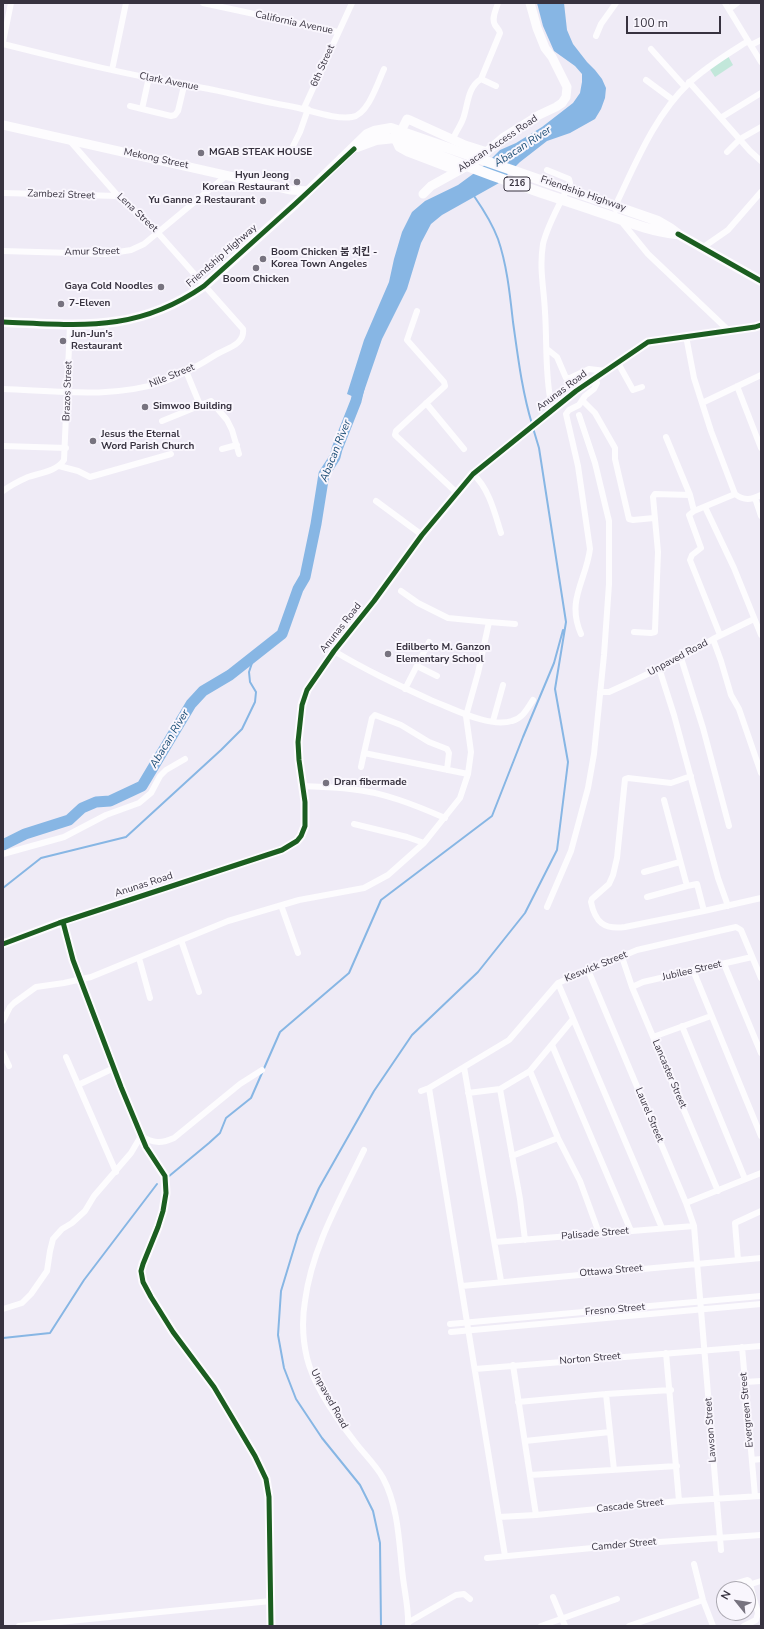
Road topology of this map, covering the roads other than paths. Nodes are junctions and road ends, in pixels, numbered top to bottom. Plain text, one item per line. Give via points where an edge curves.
1 (11, 3) edge
2 (126, 3) edge
3 (203, 3) edge
4 (352, 3) edge
5 (498, 3) edge
6 (530, 3) edge
7 (616, 3) edge
8 (725, 3) edge
9 (737, 3) edge
10 (730, 9) junction
11 (338, 32) junction
12 (596, 36) dead end
13 (761, 40) edge
14 (3, 43) edge
15 (750, 43) junction
16 (651, 49) dead end
17 (761, 62) edge
18 (384, 69) dead end
19 (112, 70) junction
20 (149, 77) junction
21 (481, 79) junction
22 (646, 80) dead end
23 (687, 85) junction
24 (184, 86) junction
25 (496, 86) dead end
26 (761, 93) edge
27 (673, 100) junction
28 (130, 106) dead end
29 (142, 109) junction
30 (306, 109) junction
31 (722, 117) junction
32 (3, 125) edge
33 (761, 127) edge
34 (403, 136) junction
35 (453, 139) junction
36 (740, 139) junction
37 (70, 141) junction
38 (292, 148) dead end
39 (487, 152) junction
40 (727, 152) dead end
41 (761, 161) edge
42 (547, 170) dead end
43 (458, 171) junction
44 (226, 175) junction
45 (309, 191) junction
46 (761, 192) edge
47 (3, 193) edge
48 (423, 194) dead end
49 (118, 196) junction
50 (158, 233) junction
51 (678, 234) junction
52 (702, 248) junction
53 (3, 251) edge
54 (761, 281) edge
55 (204, 286) junction
56 (418, 311) dead end
57 (3, 322) edge
58 (70, 324) junction
59 (761, 325) edge
60 (728, 330) junction
61 (686, 336) junction
62 (547, 349) junction
63 (618, 363) junction
64 (186, 371) junction
65 (606, 371) junction
66 (761, 375) edge
67 (595, 378) junction
68 (737, 386) junction
69 (642, 387) dead end
70 (3, 389) edge
71 (68, 391) junction
72 (550, 397) dead end
73 (582, 400) junction
74 (426, 403) junction
75 (702, 403) junction
76 (200, 405) junction
77 (579, 415) dead end
78 (162, 421) dead end
79 (666, 437) dead end
80 (237, 445) junction
81 (3, 446) edge
82 (66, 448) junction
83 (761, 448) edge
84 (222, 449) dead end
85 (464, 449) dead end
86 (171, 454) dead end
87 (239, 454) dead end
88 (59, 466) junction
89 (474, 473) junction
90 (3, 491) edge
91 (457, 493) junction
92 (735, 494) junction
93 (690, 495) junction
94 (761, 495) edge
95 (755, 498) junction
96 (376, 501) dead end
97 (705, 507) junction
98 (694, 511) junction
99 (761, 516) edge
100 (654, 518) junction
101 (501, 533) dead end
102 (422, 535) junction
103 (401, 591) dead end
104 (754, 619) junction
105 (489, 622) junction
106 (515, 624) dead end
107 (634, 632) dead end
108 (581, 634) dead end
109 (761, 635) edge
110 (720, 636) junction
111 (713, 639) junction
112 (429, 642) dead end
113 (334, 651) junction
114 (681, 658) junction
115 (417, 666) junction
116 (659, 668) junction
117 (437, 676) dead end
118 (503, 685) dead end
119 (405, 689) junction
120 (600, 692) junction
121 (533, 700) dead end
122 (466, 716) junction
123 (494, 721) junction
124 (364, 753) junction
125 (185, 758) dead end
126 (362, 767) dead end
127 (447, 770) junction
128 (761, 773) edge
129 (468, 774) junction
130 (691, 776) junction
131 (303, 786) junction
132 (664, 800) dead end
133 (445, 818) junction
134 (354, 824) dead end
135 (729, 826) dead end
136 (424, 843) junction
137 (3, 854) edge
138 (680, 862) junction
139 (644, 872) dead end
140 (687, 886) junction
141 (647, 896) dead end
142 (761, 898) edge
143 (281, 905) junction
144 (728, 906) junction
145 (548, 907) dead end
146 (704, 911) junction
147 (63, 922) junction
148 (181, 940) junction
149 (3, 944) edge
150 (298, 953) dead end
151 (622, 957) junction
152 (752, 957) junction
153 (139, 958) junction
154 (724, 964) junction
155 (588, 970) junction
156 (693, 970) junction
157 (761, 978) edge
158 (80, 979) junction
159 (558, 983) junction
160 (632, 987) junction
161 (199, 992) dead end
162 (150, 998) dead end
163 (711, 1016) junction
164 (4, 1018) edge
165 (574, 1019) junction
166 (682, 1026) junction
167 (653, 1037) junction
168 (552, 1045) junction
169 (3, 1053) edge
170 (761, 1054) edge
171 (66, 1057) dead end
172 (9, 1066) dead end
173 (464, 1067) junction
174 (114, 1068) junction
175 (262, 1070) dead end
176 (530, 1070) junction
177 (78, 1085) junction
178 (429, 1088) junction
179 (500, 1089) junction
180 (421, 1091) dead end
181 (468, 1093) junction
182 (141, 1136) junction
183 (761, 1136) edge
184 (558, 1138) junction
185 (364, 1150) dead end
186 (512, 1156) junction
187 (116, 1172) junction
188 (761, 1173) edge
189 (745, 1179) junction
190 (718, 1191) junction
191 (686, 1203) junction
192 (761, 1211) edge
193 (694, 1226) junction
194 (662, 1228) junction
195 (631, 1231) junction
196 (599, 1233) junction
197 (525, 1240) junction
198 (495, 1242) junction
199 (761, 1258) edge
200 (738, 1260) junction
201 (697, 1264) junction
202 (501, 1281) junction
203 (462, 1286) junction
204 (761, 1296) edge
205 (761, 1304) edge
206 (701, 1306) junction
207 (3, 1309) edge
208 (468, 1322) junction
209 (450, 1324) dead end
210 (469, 1330) junction
211 (451, 1332) dead end
212 (761, 1346) edge
213 (742, 1348) junction
214 (705, 1349) junction
215 (666, 1353) junction
216 (513, 1365) junction
217 (475, 1369) junction
218 (761, 1381) edge
219 (745, 1382) junction
220 (671, 1390) junction
221 (606, 1394) junction
222 (518, 1402) junction
223 (610, 1432) junction
224 (525, 1441) junction
225 (761, 1459) edge
226 (752, 1460) junction
227 (677, 1466) junction
228 (614, 1470) junction
229 (530, 1475) junction
230 (758, 1496) edge
231 (718, 1498) junction
232 (680, 1501) junction
233 (536, 1516) junction
234 (499, 1517) junction
235 (761, 1535) edge
236 (721, 1539) junction
237 (721, 1550) dead end
238 (505, 1556) junction
239 (487, 1558) dead end
240 (694, 1564) dead end
241 (553, 1597) dead end
242 (470, 1599) dead end
243 (617, 1599) dead end
244 (703, 1600) junction
245 (271, 1601) junction
246 (756, 1605) edge
247 (562, 1618) junction
248 (756, 1620) edge
249 (754, 1621) edge
250 (408, 1624) edge
251 (712, 1625) edge
252 (19, 1626) edge
253 (271, 1626) edge
254 (541, 1626) edge
255 (565, 1626) edge
256 (629, 1626) edge
257 (706, 1626) edge
258 (744, 1626) edge

1 - 14 street
2 - 19 street
3 - 11 street, California Avenue
4 - 11 street, 6th Street
5 - 21 street via 493,23 500,33
6 - 39 street, Abacan Access Road via 545,48 567,88 566,97 562,103 504,137
7 - 12 street
8 - 10 street
9 - 10 street
10 - 15 street
11 - 30 street, 6th Street
13 - 15 street
14 - 19 street, Clark Avenue
15 - 17 street
15 - 23 street via 708,66
16 - 23 street
18 - 30 street, Clark Avenue via 367,105 353,117
19 - 20 street, Clark Avenue
20 - 24 street, Clark Avenue
20 - 29 street
21 - 25 street
21 - 35 street via 477,81 467,98 464,116
22 - 27 street
23 - 27 street
23 - 31 street
24 - 29 street via 176,115
24 - 30 street, Clark Avenue
26 - 31 street
27 - 60 street via 649,138 618,200 617,217 648,254
28 - 29 street
30 - 38 street, 6th Street via 300,132
31 - 36 street
32 - 37 street, Mekong Street
33 - 36 street
34 - 35 street via 405,121 410,120
34 - 43 street via 399,147
34 - 45 main road, Friendship Highway / 216 via 391,128 367,134
34 - 51 main road, Friendship Highway / 216 via 561,200 628,222
34 - 51 main road, Friendship Highway / 216 via 631,211 658,221
35 - 39 street
36 - 40 street
36 - 41 street
37 - 44 street, Mekong Street
37 - 49 street, Lena Street
39 - 43 street, Abacan Access Road
42 - 62 street via 569,179 570,183 552,219 544,244 541,272
43 - 48 street, Abacan Access Road via 431,186
44 - 45 street, Mekong Street via 291,190
44 - 50 street, Amur Street
45 - 55 main road, Friendship Highway / 216
46 - 52 street via 728,230
47 - 49 street, Zambezi Street
49 - 50 street, Lena Street
50 - 53 street, Amur Street via 144,244 119,253
50 - 55 street, Lena Street
51 - 52 main road, Friendship Highway / 216
52 - 54 main road, Friendship Highway / 216
55 - 58 main road, Friendship Highway / 216 via 164,309 139,318 112,323
55 - 64 street, Nile Street via 243,329 244,334 239,343
56 - 74 street via 407,340 445,385 444,389
57 - 58 main road, Friendship Highway / 216
58 - 71 street, Brazos Street
59 - 60 street, Anunas Road
60 - 61 street, Anunas Road
61 - 63 street, Anunas Road via 648,342
61 - 75 street
62 - 65 street via 557,356 566,378 589,369
62 - 72 street via 546,376
63 - 65 street, Anunas Road
63 - 69 street via 633,390
64 - 71 street, Nile Street via 163,382 134,389 106,393
64 - 76 street
65 - 67 street, Anunas Road
66 - 68 street
67 - 73 street via 596,386
67 - 89 street, Anunas Road
68 - 75 street
68 - 83 street
70 - 71 street, Nile Street
71 - 82 street, Brazos Street
73 - 100 street via 595,413 615,448 615,460 629,519
73 - 108 street via 566,414 578,466 590,549 574,608
74 - 85 street
74 - 91 street via 396,431 395,436
75 - 92 street
76 - 78 street
76 - 80 street via 211,401 227,420
77 - 120 street via 595,463 609,521 609,584
79 - 93 street
80 - 84 street
80 - 87 street
81 - 82 street
82 - 88 street, Brazos Street via 65,457
86 - 88 street via 90,477
88 - 90 street via 12,484
89 - 91 street, Anunas Road
89 - 101 street via 484,489
91 - 102 street, Anunas Road
92 - 95 street via 746,500
92 - 97 street
93 - 98 street
93 - 100 street via 655,494 652,501
94 - 95 street
95 - 99 street
96 - 102 street
97 - 98 street
97 - 104 street via 734,568
98 - 110 street via 690,518 701,548 690,560
100 - 107 street via 658,552 655,632
102 - 113 street, Anunas Road
103 - 105 street via 448,618
104 - 109 street
104 - 110 street, Unpaved Road
105 - 106 street
105 - 122 street
110 - 111 street, Unpaved Road
111 - 114 street, Unpaved Road
111 - 128 street
112 - 115 street
113 - 119 street
113 - 131 street, Anunas Road via 307,690 302,705 298,742
114 - 116 street, Unpaved Road
114 - 135 street
115 - 117 street
115 - 119 street
116 - 120 street, Unpaved Road via 609,692
116 - 130 street
118 - 123 street
119 - 122 street
120 - 145 street via 588,788 571,851
121 - 123 street via 525,714 518,718 512,721
122 - 123 street
122 - 129 street via 471,752
124 - 126 street
124 - 127 street
124 - 127 street via 372,718 376,715 447,749
125 - 137 street via 166,770 151,793 139,803 106,815 64,837
127 - 129 street
129 - 133 street via 460,798
130 - 144 street
130 - 146 street via 671,783 628,778 625,780 613,875 609,884 591,902 598,920 613,928
131 - 133 street via 368,792 406,802
131 - 147 street, Anunas Road via 305,826 301,836 293,844 282,850
132 - 138 street
133 - 136 street
134 - 136 street via 407,836
136 - 143 street via 388,875 364,888
138 - 139 street
138 - 140 street
140 - 141 street
140 - 146 street via 697,884
142 - 144 street
143 - 148 street via 228,921
143 - 150 street
144 - 146 street
147 - 149 street, Anunas Road
147 - 158 street
148 - 153 street
148 - 161 street
151 - 152 street, Keswick Street via 637,950 736,927 741,930
151 - 155 street, Keswick Street
151 - 160 street, Lancaster Street
152 - 154 street, Jubilee Street
152 - 157 street
153 - 158 street
153 - 162 street
154 - 156 street, Jubilee Street
154 - 170 street
155 - 159 street, Keswick Street
155 - 191 street, Laurel Street
156 - 160 street, Jubilee Street
156 - 163 street
158 - 164 street via 32,989 14,1003
158 - 174 street
159 - 165 street
159 - 173 street, Keswick Street via 509,1040
160 - 167 street, Lancaster Street
163 - 166 street
163 - 183 street
165 - 168 street
165 - 194 street
166 - 167 street
166 - 189 street
167 - 190 street, Lancaster Street
168 - 176 street
168 - 195 street
169 - 172 street
171 - 177 street
173 - 178 street, Keswick Street
173 - 181 street
174 - 177 street
174 - 182 street
175 - 182 street via 240,1084 168,1141 154,1142
176 - 179 street
176 - 184 street
177 - 187 street
178 - 180 street, Keswick Street
178 - 203 street
179 - 181 street
179 - 186 street
181 - 198 street
182 - 187 street
182 - 245 street via 162,1170 166,1184 161,1220 143,1264 142,1277 150,1297 214,1387 262,1468 269,1497
184 - 186 street
184 - 196 street via 580,1181
185 - 250 street, Unpaved Road via 325,1232 311,1272 305,1301 305,1341 313,1376 327,1401 387,1487 397,1528
186 - 197 street
187 - 207 street via 82,1214 53,1239 47,1271 31,1294 22,1303
188 - 189 street
189 - 190 street
190 - 191 street
191 - 193 street, Laurel Street
192 - 200 street via 735,1223
193 - 194 street, Palisade Street
193 - 201 street, Laurel Street
194 - 195 street, Palisade Street
195 - 196 street, Palisade Street
196 - 197 street, Palisade Street
197 - 198 street, Palisade Street
198 - 202 street
199 - 200 street, Ottawa Street
200 - 201 street, Ottawa Street
201 - 202 street, Ottawa Street
201 - 206 street, Laurel Street
202 - 203 street, Ottawa Street
203 - 208 street
204 - 206 street, Fresno Street
205 - 206 street, Fresno Street
206 - 208 street, Fresno Street
206 - 210 street, Fresno Street
206 - 214 street, Lawson Street
208 - 209 street, Fresno Street
208 - 210 street
210 - 211 street, Fresno Street
210 - 217 street
212 - 213 street, Norton Street
213 - 214 street, Norton Street
213 - 219 street, Evergreen Street
214 - 215 street, Norton Street
214 - 231 street, Lawson Street
215 - 216 street, Norton Street
215 - 220 street
216 - 217 street, Norton Street
216 - 222 street
217 - 234 street
218 - 219 street
219 - 226 street, Evergreen Street
220 - 221 street
220 - 227 street
221 - 222 street
221 - 223 street
222 - 224 street
223 - 224 street
223 - 228 street
224 - 229 street
225 - 226 street
226 - 230 street, Evergreen Street
227 - 228 street
227 - 232 street
228 - 229 street
229 - 233 street
230 - 231 street, Cascade Street
231 - 232 street, Cascade Street
231 - 236 street, Lawson Street
232 - 233 street, Cascade Street
233 - 234 street, Cascade Street
234 - 238 street
235 - 236 street, Camder Street
236 - 237 street, Lawson Street
236 - 238 street, Camder Street
238 - 239 street, Camder Street
240 - 244 street
241 - 247 street
242 - 250 street via 464,1594 456,1595
243 - 247 street
244 - 251 street
244 - 256 street
245 - 252 street
245 - 253 street
246 - 248 street
247 - 254 street
247 - 255 street
249 - 258 street
251 - 257 street

